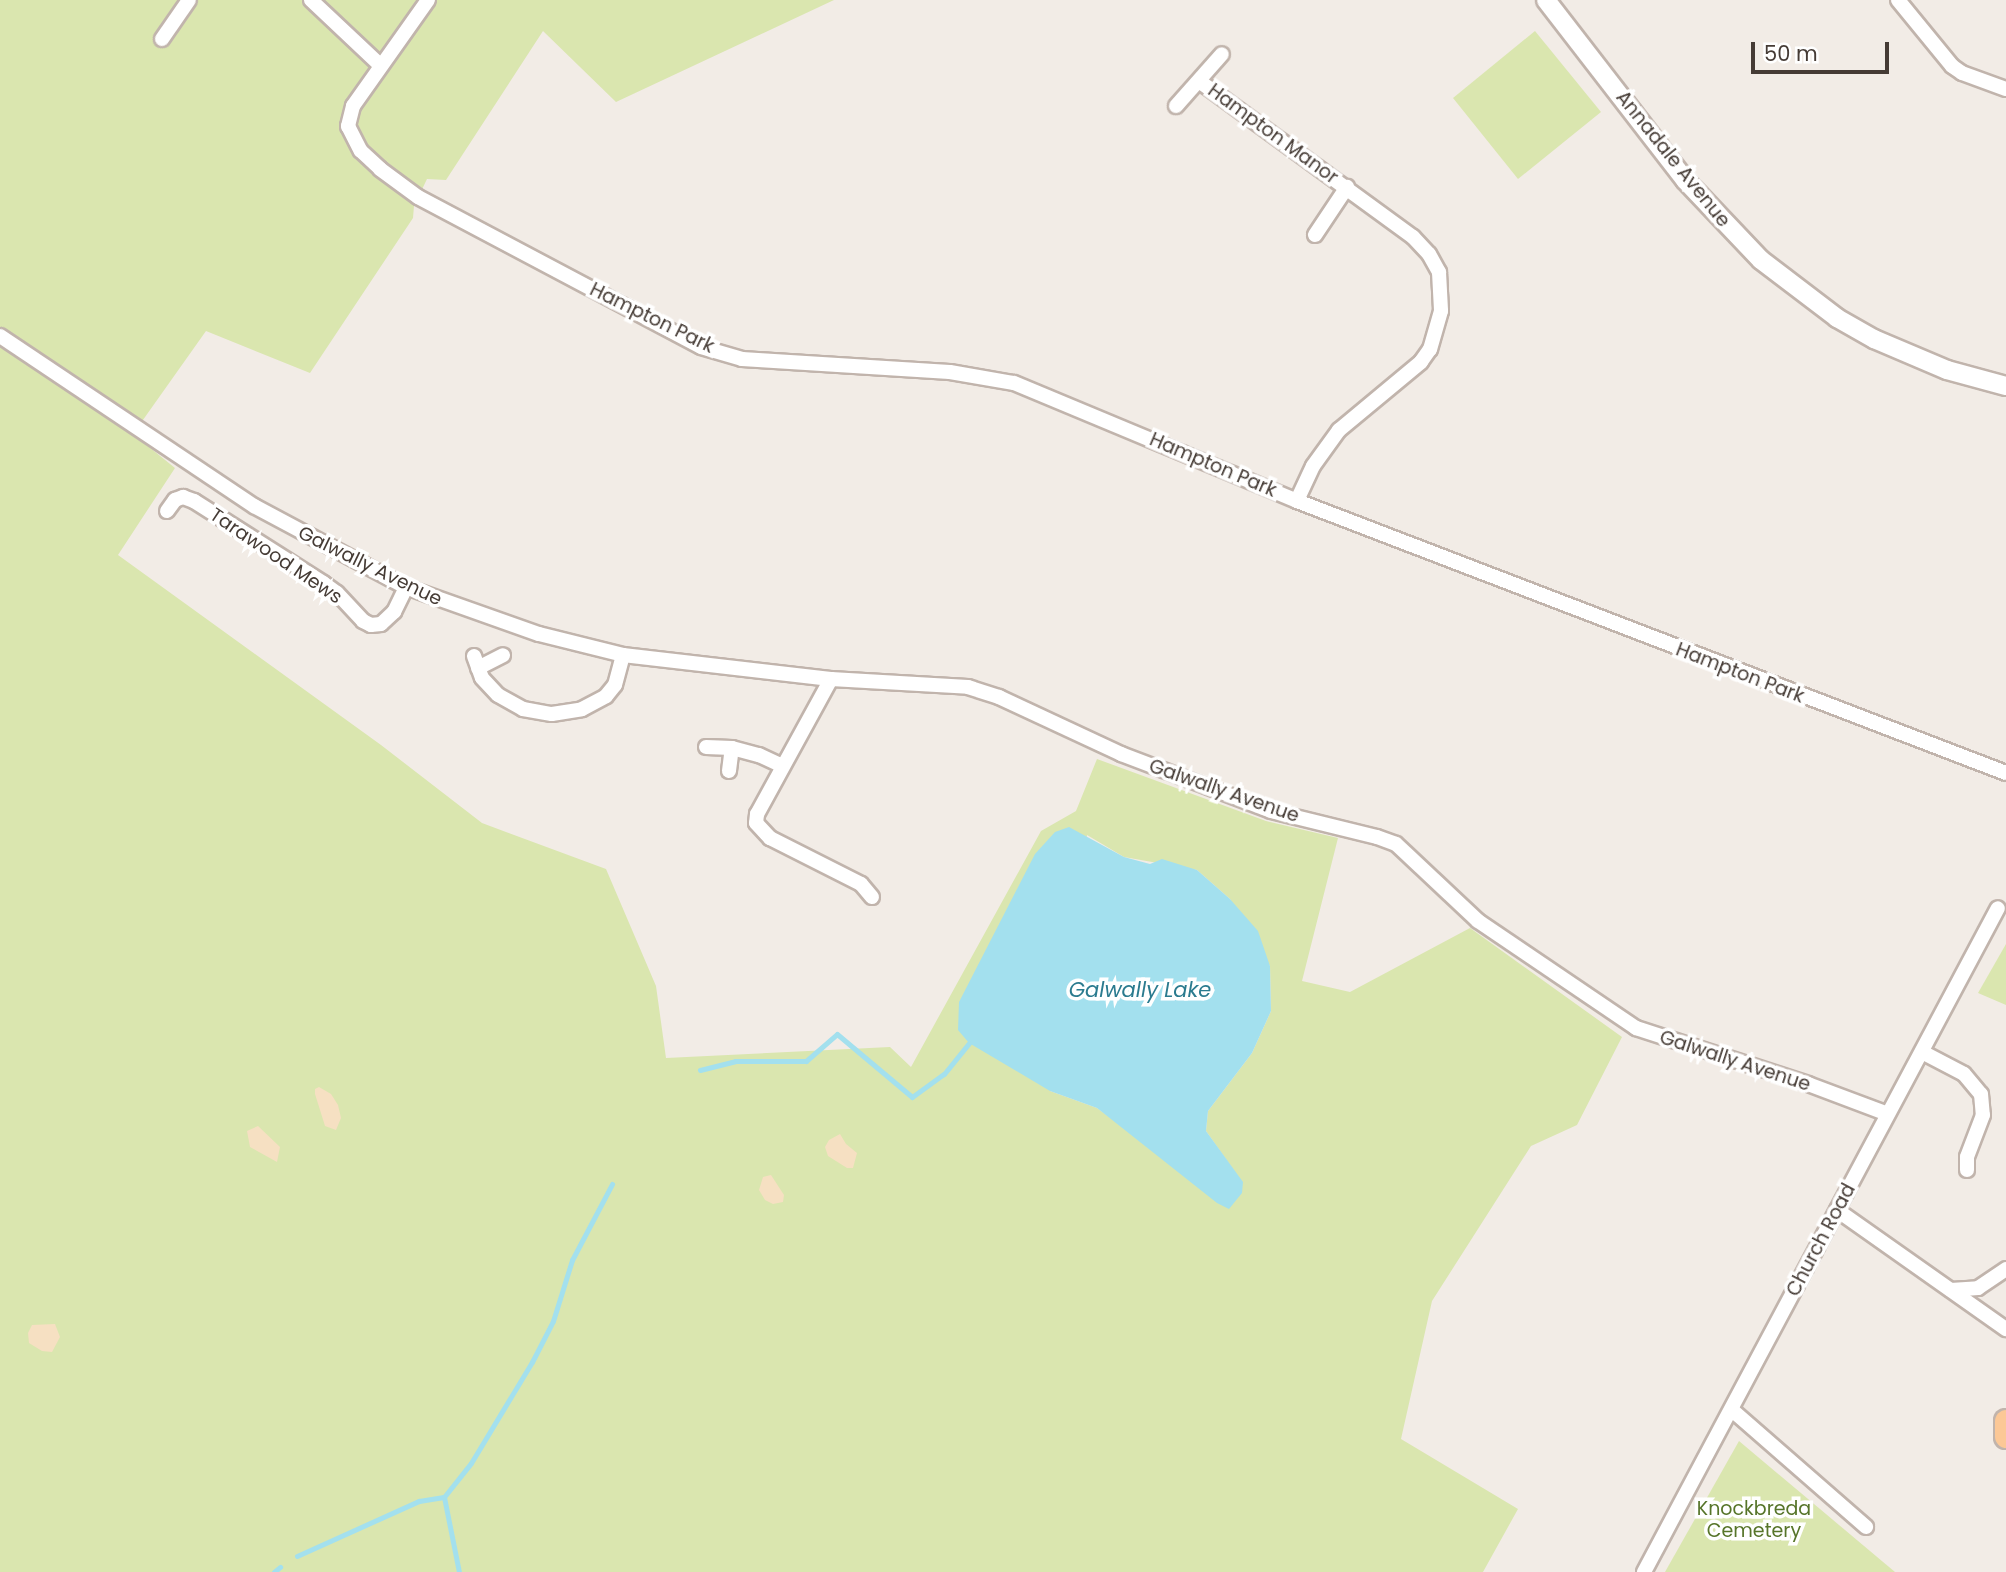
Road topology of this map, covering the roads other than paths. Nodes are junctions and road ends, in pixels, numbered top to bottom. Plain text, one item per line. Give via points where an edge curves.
1 (189, 0) edge
2 (311, 0) edge
3 (428, 0) edge
4 (1546, 0) edge
5 (1898, 0) edge
6 (162, 39) dead end
7 (1222, 54) dead end
8 (380, 65) junction
9 (1199, 81) junction
10 (2006, 89) edge
11 (1176, 106) dead end
12 (1348, 187) junction
13 (1315, 235) dead end
14 (0, 336) edge
15 (2006, 386) edge
16 (1297, 501) junction
17 (167, 511) dead end
18 (406, 587) junction
19 (503, 655) dead end
20 (623, 655) junction
21 (831, 679) junction
22 (706, 747) dead end
23 (732, 748) junction
24 (783, 766) junction
25 (729, 771) dead end
26 (2006, 774) edge
27 (873, 897) dead end
28 (1998, 908) dead end
29 (1922, 1052) junction
30 (1888, 1114) junction
31 (1967, 1170) dead end
32 (1837, 1210) junction
33 (2006, 1269) edge
34 (1951, 1290) junction
35 (2006, 1329) edge
36 (1732, 1410) junction
37 (2006, 1421) edge
38 (2006, 1436) edge
39 (1866, 1528) dead end
40 (1644, 1572) edge

1 - 6 street
2 - 8 street
3 - 8 street
4 - 15 street, Annadale Avenue via 1685,180 1761,260 1837,318 1874,338 1947,370
5 - 10 street via 1952,66
7 - 9 street, Hampton Manor
8 - 16 street, Hampton Park via 353,106 348,126 361,151 380,169 418,197 701,347 742,359 950,372 1014,383
9 - 11 street, Hampton Manor
9 - 12 street, Hampton Manor
12 - 13 street, Hampton Manor
12 - 16 street, Hampton Manor via 1429,254 1439,272 1441,311 1430,349 1421,362 1339,430 1313,466
14 - 18 street, Galwally Avenue via 254,506
16 - 26 street, Hampton Park
17 - 18 street, Tarawood Mews via 183,497 194,501 323,583 371,625 381,624 394,612
18 - 20 street, Galwally Avenue via 528,630
19 - 20 street via 476,662 489,688 510,703 552,714 582,709 606,696 615,685
20 - 21 street, Galwally Avenue
21 - 24 street
21 - 30 street, Galwally Avenue via 968,687 1121,754 1271,811 1396,844 1478,921 1636,1028
22 - 23 street
23 - 24 street
23 - 25 street
24 - 27 street via 757,814 760,830 861,884
28 - 29 street, Church Road
29 - 30 street, Church Road
29 - 31 street via 1964,1074 1980,1094 1983,1115
30 - 32 street, Church Road
32 - 34 street
32 - 36 street, Church Road
33 - 34 street via 1978,1288
34 - 35 street
36 - 39 street
36 - 40 street, Church Road
37 - 38 main road

